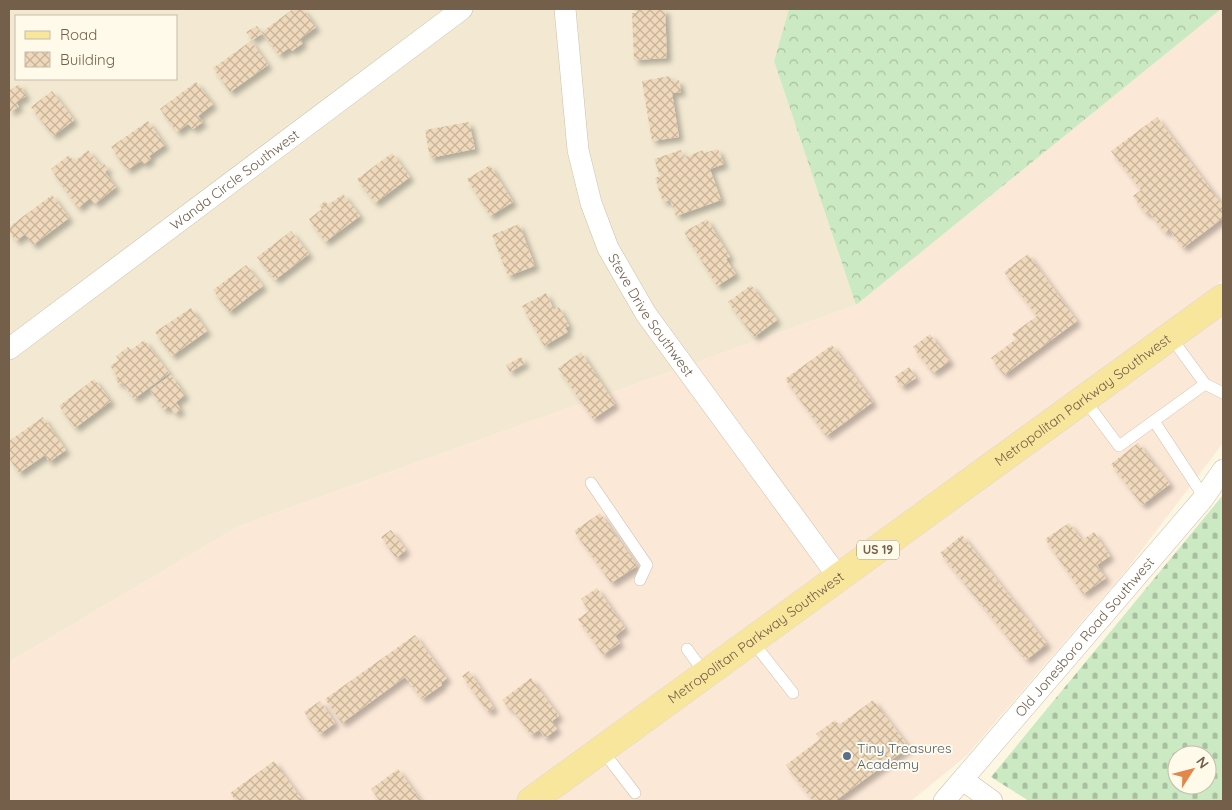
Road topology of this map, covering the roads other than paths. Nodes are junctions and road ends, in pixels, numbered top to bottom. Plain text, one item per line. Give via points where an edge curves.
1 (462, 9) edge
2 (565, 9) edge
3 (1223, 298) edge
4 (1170, 336) junction
5 (9, 349) edge
6 (1205, 384) junction
7 (1223, 393) edge
8 (1084, 399) junction
9 (1154, 421) junction
10 (1223, 470) edge
11 (591, 483) dead end
12 (1204, 497) junction
13 (839, 578) junction
14 (640, 580) dead end
15 (752, 642) junction
16 (687, 649) dead end
17 (706, 675) junction
18 (793, 692) dead end
19 (602, 750) junction
20 (963, 780) junction
21 (635, 793) dead end
22 (531, 801) edge
23 (944, 801) edge
24 (992, 801) edge

1 - 5 street, Wanda Circle Southwest
2 - 13 street, Steve Drive Southwest via 578,150 591,203 608,248 646,314
3 - 4 main road, Metropolitan Parkway Southwest / US 19
4 - 6 lane
4 - 8 main road, Metropolitan Parkway Southwest / US 19
6 - 7 lane
6 - 9 lane
8 - 9 lane via 1119,446
8 - 13 main road, Metropolitan Parkway Southwest / US 19
9 - 12 lane
10 - 12 street, Old Jonesboro Road Southwest
11 - 14 lane via 647,565
12 - 20 street, Old Jonesboro Road Southwest
13 - 15 main road, Metropolitan Parkway Southwest / US 19
15 - 17 main road, Metropolitan Parkway Southwest / US 19
15 - 18 lane
16 - 17 lane
17 - 19 main road, Metropolitan Parkway Southwest / US 19
19 - 21 lane
19 - 22 main road, Metropolitan Parkway Southwest / US 19
20 - 23 street, Old Jonesboro Road Southwest
20 - 24 street

